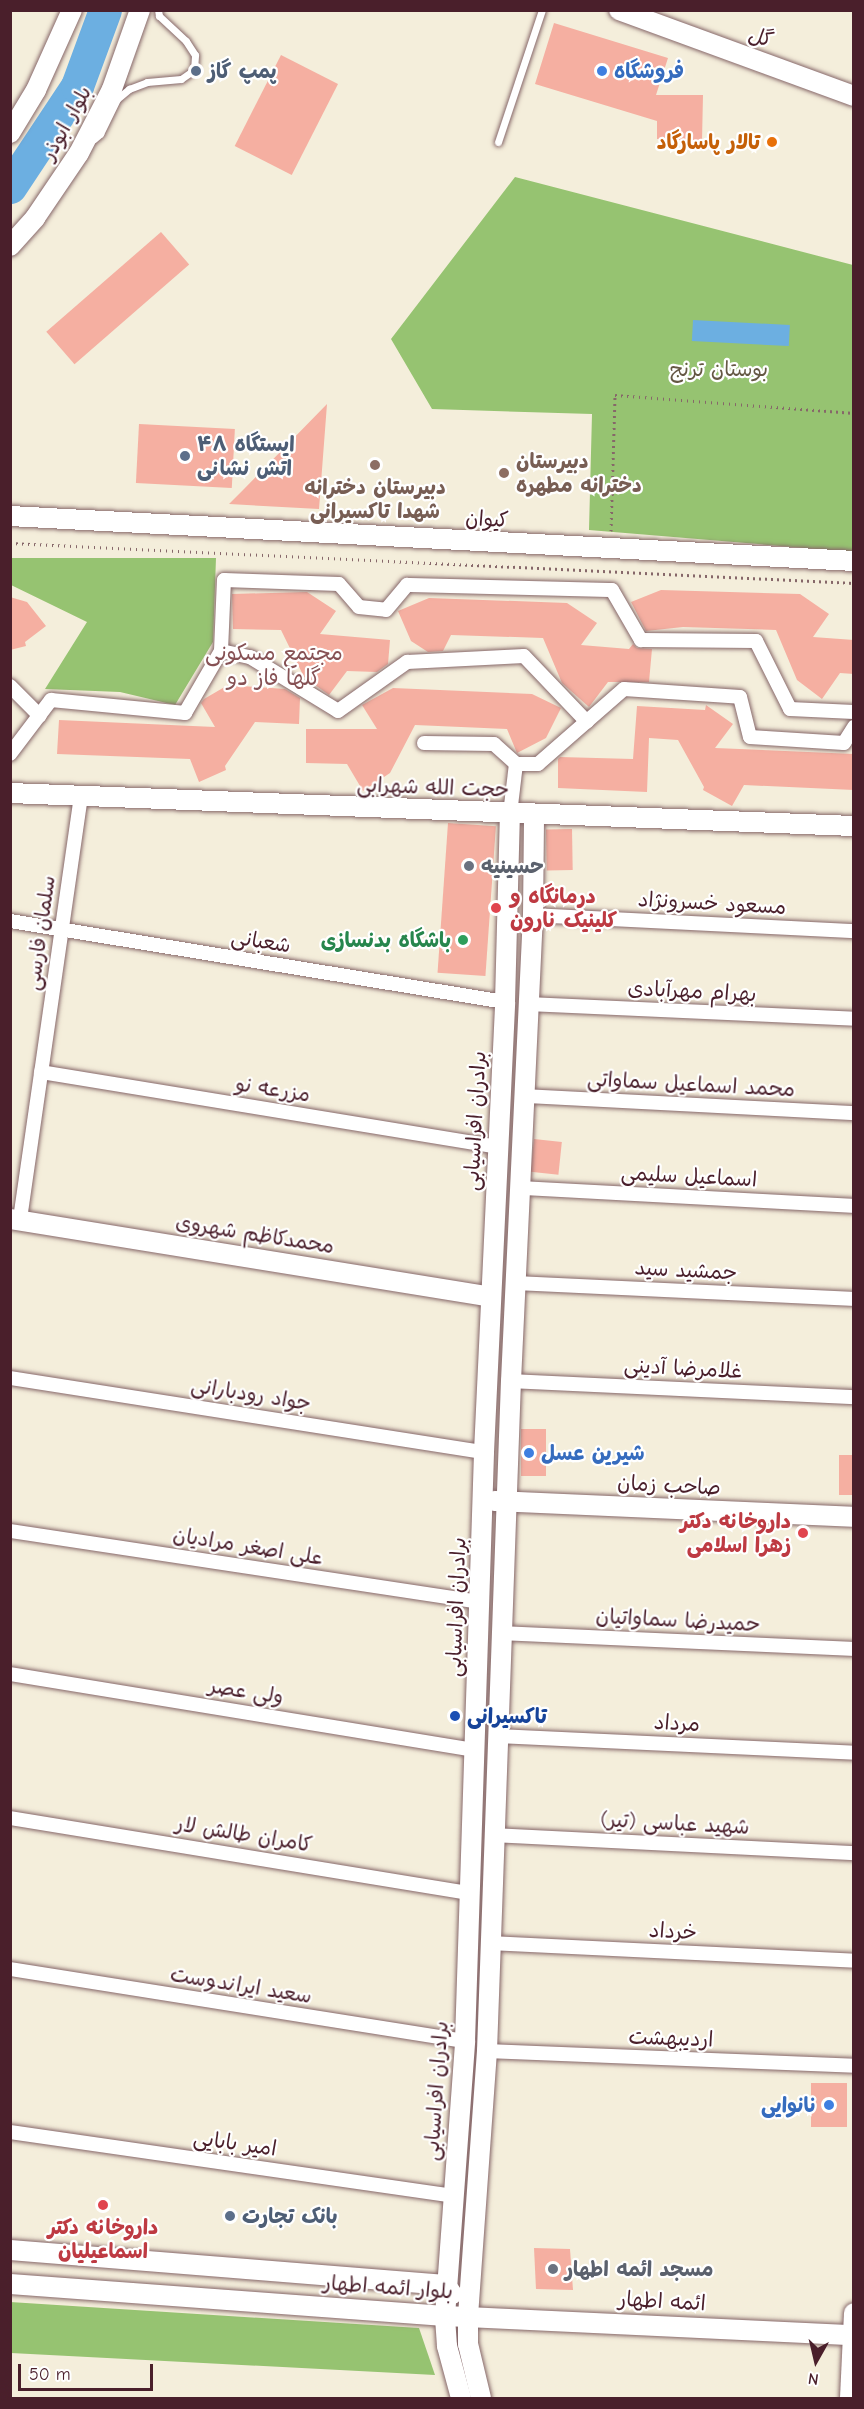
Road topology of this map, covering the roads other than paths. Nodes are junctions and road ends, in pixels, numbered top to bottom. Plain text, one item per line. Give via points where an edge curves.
1 (72, 10) edge
2 (140, 10) edge
3 (158, 10) edge
4 (542, 10) edge
5 (619, 10) edge
6 (854, 96) edge
7 (10, 133) edge
8 (498, 142) dead end
9 (80, 152) junction
10 (10, 246) edge
11 (10, 516) edge
12 (854, 561) edge
13 (221, 651) junction
14 (10, 686) edge
15 (854, 712) edge
16 (39, 716) junction
17 (587, 722) junction
18 (854, 727) edge
19 (424, 743) dead end
20 (10, 754) edge
21 (516, 764) junction
22 (10, 794) edge
23 (81, 796) junction
24 (510, 814) junction
25 (534, 814) junction
26 (854, 826) edge
27 (533, 915) junction
28 (10, 921) edge
29 (62, 930) junction
30 (854, 931) edge
31 (505, 1002) junction
32 (529, 1004) junction
33 (854, 1019) edge
34 (41, 1072) junction
35 (525, 1096) junction
36 (854, 1113) edge
37 (497, 1147) junction
38 (522, 1188) junction
39 (854, 1206) edge
40 (15, 1219) edge
41 (517, 1283) junction
42 (491, 1297) junction
43 (854, 1299) edge
44 (10, 1378) edge
45 (511, 1381) junction
46 (854, 1397) edge
47 (484, 1452) junction
48 (483, 1500) junction
49 (508, 1502) junction
50 (854, 1517) edge
51 (10, 1531) edge
52 (479, 1602) junction
53 (501, 1633) junction
54 (854, 1649) edge
55 (10, 1674) edge
56 (499, 1736) junction
57 (476, 1750) junction
58 (854, 1753) edge
59 (10, 1818) edge
60 (494, 1835) junction
61 (854, 1853) edge
62 (470, 1893) junction
63 (491, 1943) junction
64 (854, 1961) edge
65 (10, 1969) edge
66 (465, 2041) junction
67 (487, 2051) junction
68 (854, 2066) edge
69 (10, 2132) edge
70 (453, 2196) junction
71 (10, 2250) edge
72 (10, 2284) edge
73 (446, 2285) junction
74 (854, 2313) edge
75 (445, 2316) junction
76 (468, 2316) junction
77 (853, 2335) edge
78 (461, 2398) edge
79 (481, 2398) edge
80 (850, 2398) edge

1 - 7 street, بلوار ابوذر via 36,90
2 - 9 street, بلوار ابوذر via 112,89
3 - 9 lane via 159,16 195,55 194,70 181,79 147,82 129,89 117,99 100,134
4 - 8 lane
5 - 6 street, گل
9 - 10 street, بلوار ابوذر via 35,218
11 - 12 street, کیوان
13 - 15 street via 224,580 339,584 359,607 386,610 407,585 612,590 641,640 756,641 790,709
13 - 16 street via 184,712 51,700
13 - 17 street via 250,657 338,711 407,662 524,656
14 - 16 street
16 - 20 street
17 - 18 street via 624,689 740,697 750,737 844,743
17 - 21 street via 538,764
19 - 21 street via 494,744
21 - 24 street
22 - 23 street, حجت الله شهرابی
23 - 24 street, حجت الله شهرابی
23 - 29 street, سلمان فارسی
24 - 25 street, حجت الله شهرابی
24 - 31 street, برادران افراسیابی
25 - 26 street, حجت الله شهرابی
25 - 27 street
27 - 30 street, مسعود خسرونژاد
27 - 32 street
28 - 29 street, شعبانی
29 - 31 street, شعبانی
29 - 34 street, سلمان فارسی
31 - 37 street, برادران افراسیابی
32 - 33 street, بهرام مهرآبادی
32 - 35 street
34 - 37 street, مزرعه نو
34 - 40 street, سلمان فارسی
35 - 36 street, محمد اسماعیل سماواتی
35 - 38 street
37 - 42 street, برادران افراسیابی
38 - 39 street, اسماعیل سلیمی
38 - 41 street
40 - 42 street, محمدکاظم شهروی
41 - 43 street, جمشید سید
41 - 45 street
42 - 47 street, برادران افراسیابی
44 - 47 street, جواد رودبارانی
45 - 46 street, غلامرضا آدینی
45 - 49 street
47 - 48 street, برادران افراسیابی
48 - 49 street, صاحب زمان
48 - 52 street, برادران افراسیابی
49 - 50 street, صاحب زمان
49 - 53 street
51 - 52 street, علی اصغر مرادیان
52 - 57 street, برادران افراسیابی
53 - 54 street, حمیدرضا سماواتیان
53 - 56 street
55 - 57 street, ولی عصر
56 - 58 street, مرداد
56 - 60 street
57 - 62 street, برادران افراسیابی
59 - 62 street, کامران طالش لار
60 - 61 street, شهید عباسی (تیر)
60 - 63 street
62 - 66 street, برادران افراسیابی
63 - 64 street, خرداد
63 - 67 street
65 - 66 street, سعید ایراندوست
66 - 70 street, برادران افراسیابی
67 - 68 street, اردیبهشت
67 - 76 street
69 - 70 street, امیر بابایی
70 - 73 street, برادران افراسیابی
71 - 73 street, بلوار ائمه اطهار
72 - 75 street, بلوار ائمه اطهار
73 - 75 street, برادران افراسیابی
73 - 76 street, بلوار ائمه اطهار
74 - 77 street
75 - 76 street, بلوار ائمه اطهار
75 - 78 street, برادران افراسیابی via 447,2346
76 - 77 street, ائمه اطهار
76 - 79 street via 468,2344
77 - 80 street

